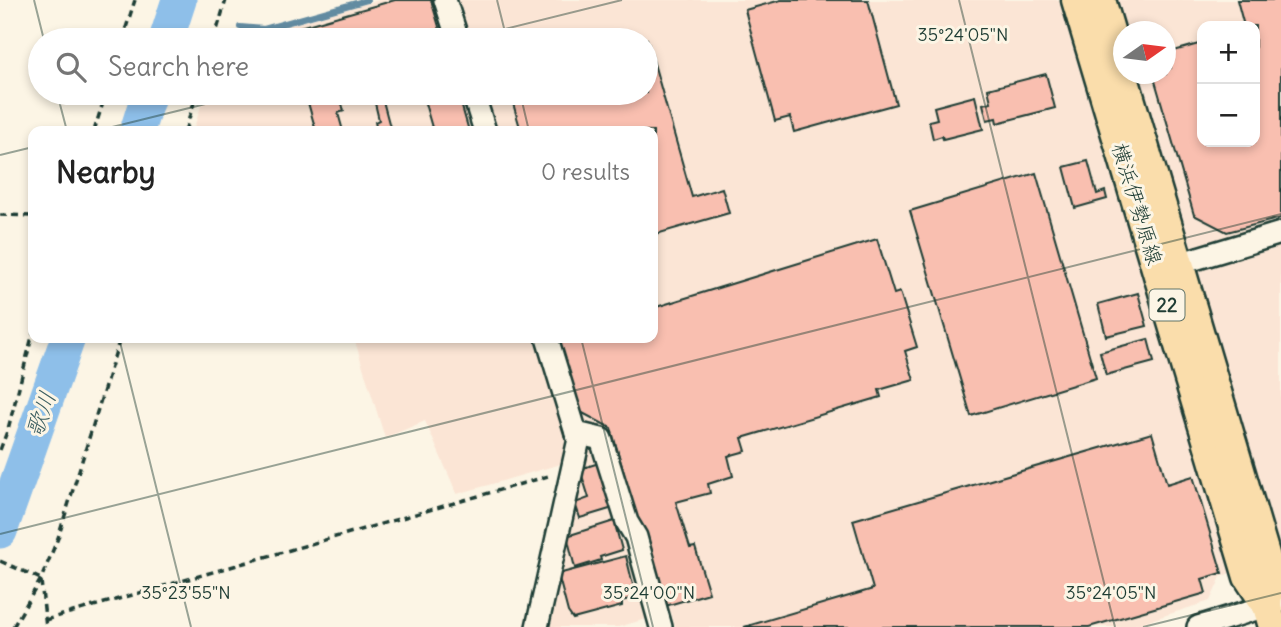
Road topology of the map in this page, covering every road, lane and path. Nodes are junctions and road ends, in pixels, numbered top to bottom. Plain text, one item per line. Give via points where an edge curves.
1 (135, 0) edge
2 (226, 0) edge
3 (445, 0) edge
4 (1076, 0) edge
5 (1101, 0) edge
6 (126, 28) edge
7 (218, 28) edge
8 (454, 28) edge
9 (102, 105) edge
10 (193, 105) edge
11 (477, 105) edge
12 (95, 126) edge
13 (187, 126) edge
14 (483, 126) edge
15 (0, 215) edge
16 (28, 216) edge
17 (1281, 233) edge
18 (1178, 264) junction
19 (30, 343) edge
20 (118, 343) edge
21 (549, 343) edge
22 (576, 433) junction
23 (0, 450) edge
24 (571, 470) junction
25 (0, 561) edge
26 (41, 579) junction
27 (1273, 611) edge
28 (45, 620) junction
29 (13, 627) edge
30 (46, 627) edge
31 (537, 627) edge
32 (661, 627) edge
33 (1198, 627) edge

1 - 6 path
2 - 7 path
3 - 8 street
4 - 27 main road, 横浜伊勢原線 / 22 via 1248,577
5 - 18 main road, 横浜伊勢原線 / 22
9 - 12 path
10 - 13 path
11 - 14 street
15 - 16 path
17 - 18 street
18 - 27 main road, 横浜伊勢原線 / 22 via 1270,570
19 - 23 path
20 - 26 path
21 - 22 street
22 - 24 street via 579,439
22 - 32 street via 601,439 636,537
24 - 28 path
24 - 31 street
25 - 26 path
26 - 28 path
26 - 29 path
27 - 33 street
28 - 30 path

